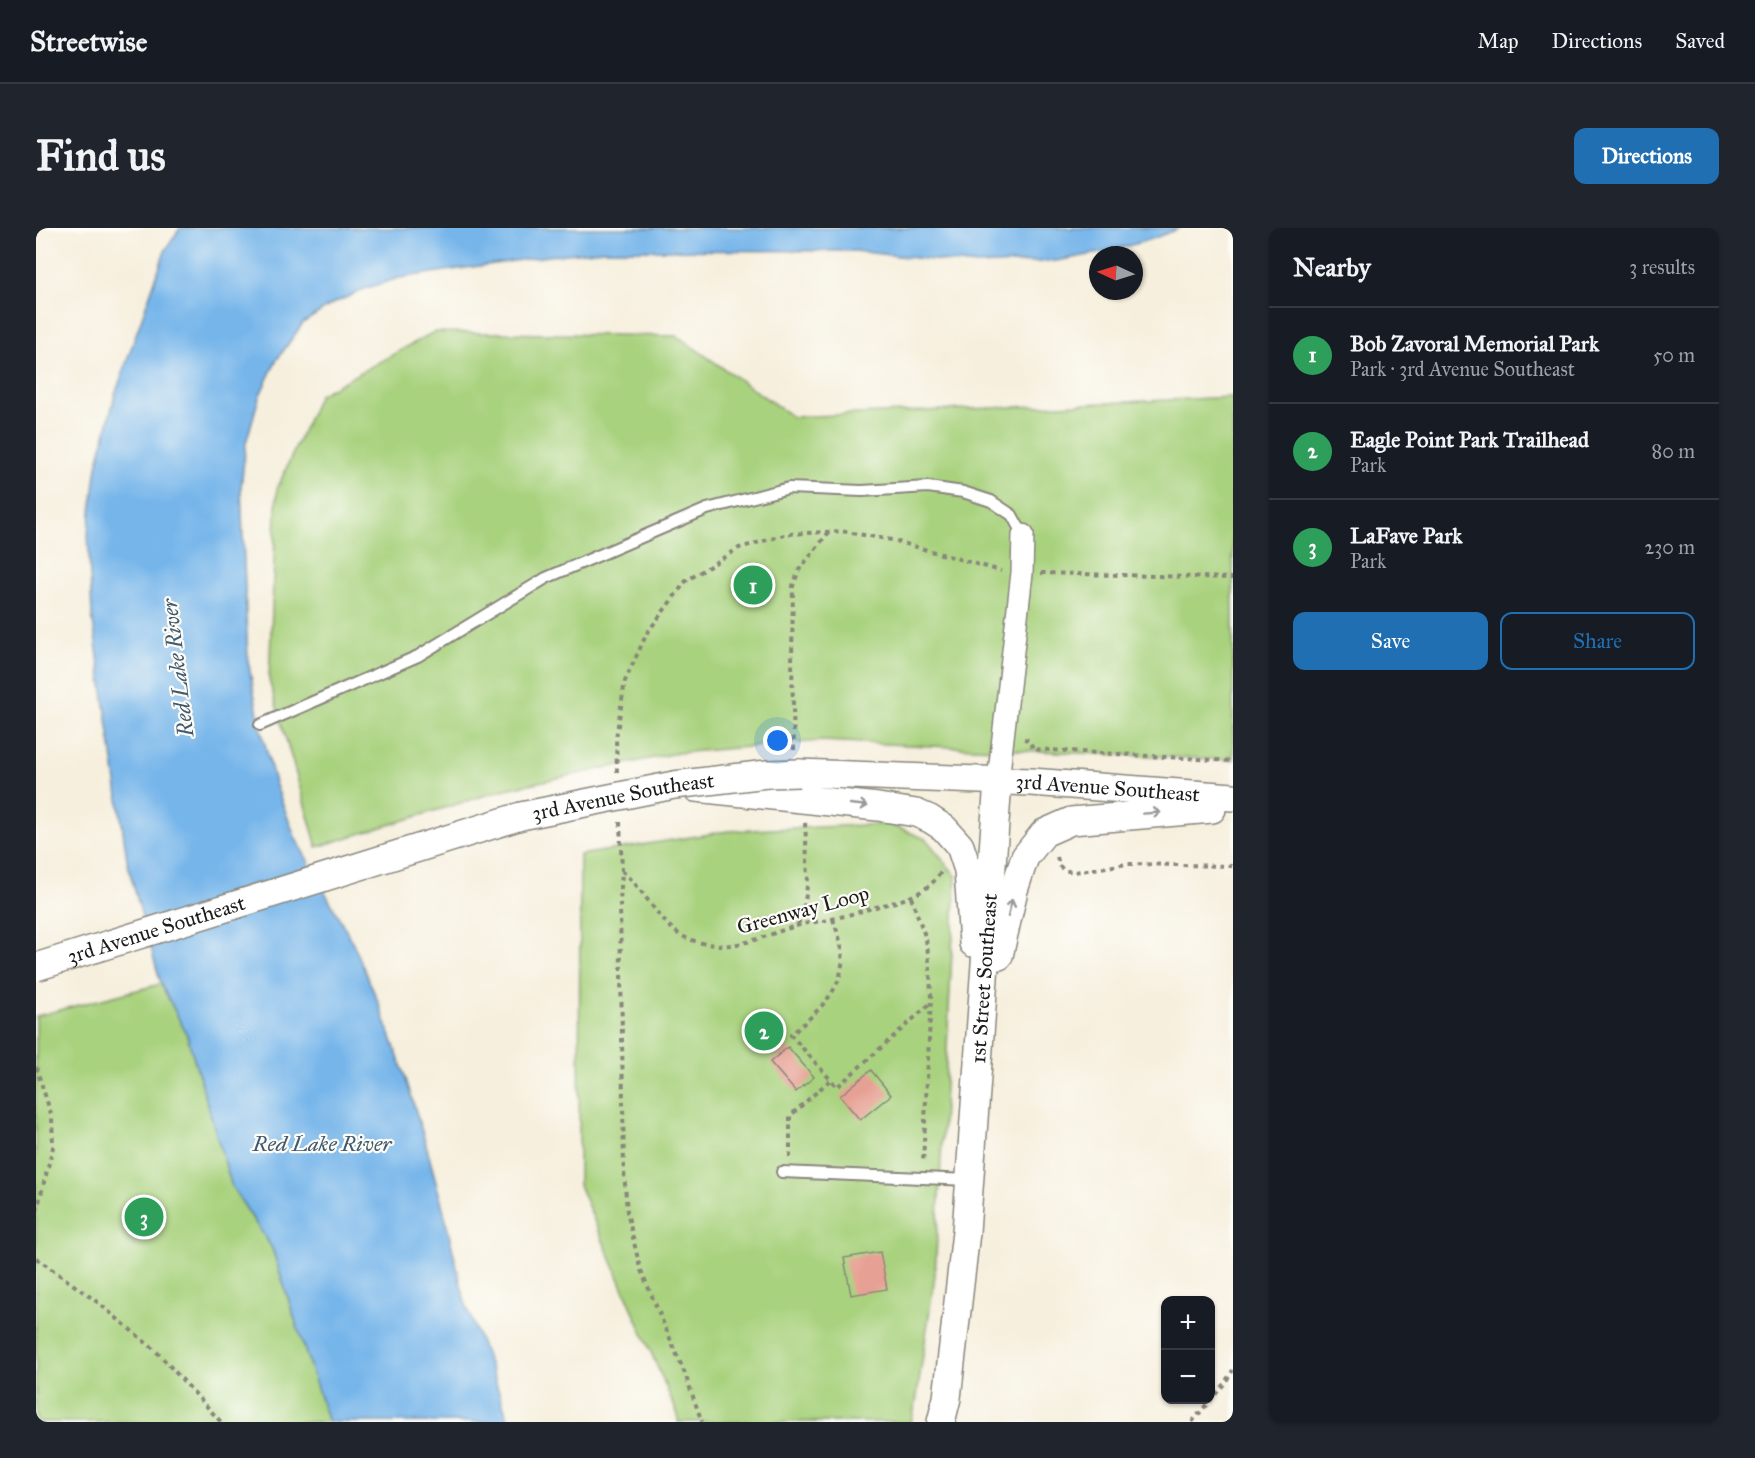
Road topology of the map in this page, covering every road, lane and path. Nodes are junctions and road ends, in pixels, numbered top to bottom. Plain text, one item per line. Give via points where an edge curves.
1 (829, 531) junction
2 (1023, 535) joint
3 (1022, 573) junction
4 (1233, 578) edge
5 (260, 725) dead end
6 (1029, 740) dead end
7 (1033, 749) junction
8 (1032, 759) dead end
9 (1233, 761) edge
10 (998, 781) junction
11 (618, 782) dead end
12 (800, 786) junction
13 (1233, 797) edge
14 (1233, 807) edge
15 (619, 815) dead end
16 (1053, 848) dead end
17 (942, 862) dead end
18 (1233, 866) edge
19 (622, 871) junction
20 (911, 897) junction
21 (833, 919) junction
22 (798, 925) junction
23 (36, 967) edge
24 (931, 1003) junction
25 (979, 1047) junction
26 (36, 1067) edge
27 (830, 1080) junction
28 (786, 1172) joint
29 (922, 1179) junction
30 (969, 1180) junction
31 (36, 1214) edge
32 (36, 1258) edge
33 (1233, 1370) edge
34 (221, 1422) edge
35 (702, 1422) edge
36 (941, 1422) edge
37 (1192, 1422) edge

1 - 3 path via 892,540 996,571
1 - 11 path via 788,534 739,548 686,581 647,633 625,681 616,738
1 - 12 path via 799,570 793,586 794,747
2 - 3 street, 1st Street Southeast
2 - 5 lane via 1012,515 991,501 963,492 928,487 862,491 789,488 707,509 546,578 418,656
3 - 4 path
3 - 10 street, 1st Street Southeast
6 - 7 path
7 - 8 path
7 - 9 path
10 - 12 street, 3rd Avenue Southeast
10 - 13 street, 3rd Avenue Southeast
10 - 25 street, 1st Street Southeast
12 - 22 path via 808,878
12 - 23 street, 3rd Avenue Southeast, bridge via 767,774 674,785 521,816
12 -> 25 street via 916,813 944,828 960,846 968,870
25 -> 14 street via 1014,890 1025,857 1044,833 1071,821
15 - 19 path
16 - 18 path via 1063,870 1074,872 1127,864
17 - 20 path, Greenway Loop via 938,878
19 - 22 path, Greenway Loop via 673,929 686,938 730,945
19 - 35 path via 627,1212 640,1268 686,1374
20 - 21 path, Greenway Loop
20 - 24 path via 926,939
21 - 22 path, Greenway Loop
21 - 27 path via 842,948 839,980 831,996 791,1035
24 - 27 path via 837,1087
24 - 29 path
25 - 30 street, 1st Street Southeast
26 - 31 path via 52,1117 53,1147
27 - 28 path via 790,1116
28 - 29 lane
29 - 30 lane
30 - 36 street, 1st Street Southeast via 947,1398
32 - 34 path via 156,1351
33 - 37 path

